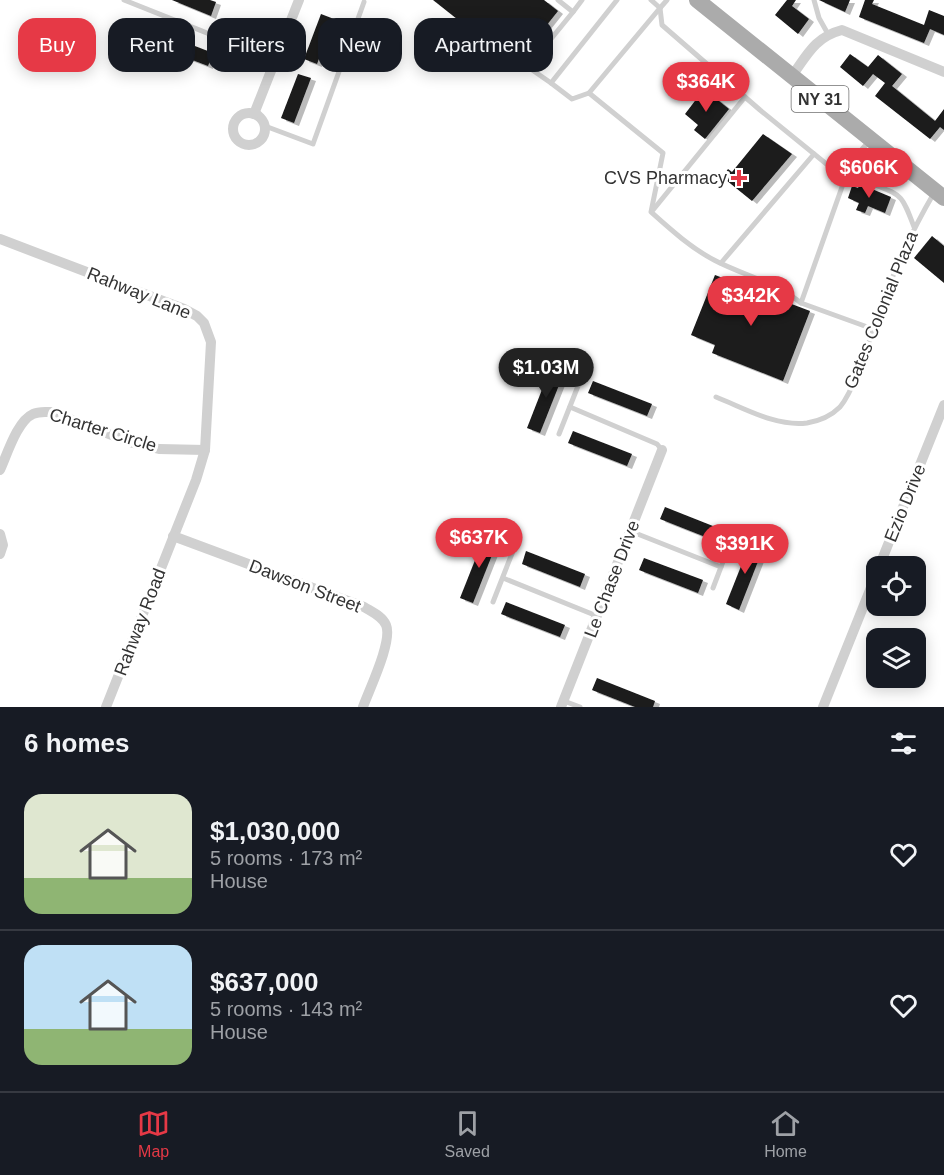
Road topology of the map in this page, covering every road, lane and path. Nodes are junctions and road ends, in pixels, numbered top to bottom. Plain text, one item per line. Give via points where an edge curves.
1 (124, 0) edge
2 (299, 0) edge
3 (558, 0) edge
4 (582, 0) edge
5 (617, 0) edge
6 (651, 0) edge
7 (668, 0) edge
8 (696, 0) edge
9 (814, 0) edge
10 (364, 1) edge
11 (660, 8) junction
12 (573, 12) junction
13 (292, 18) edge
14 (207, 33) edge
15 (828, 34) junction
16 (270, 72) edge
17 (944, 72) edge
18 (792, 76) junction
19 (551, 83) junction
20 (589, 93) junction
21 (745, 97) junction
22 (254, 114) junction
23 (265, 126) junction
24 (871, 139) junction
25 (814, 154) junction
26 (840, 175) junction
27 (859, 178) dead end
28 (868, 182) dead end
29 (940, 194) edge
30 (651, 212) junction
31 (914, 227) junction
32 (0, 239) edge
33 (721, 263) junction
34 (801, 303) junction
35 (873, 329) junction
36 (580, 381) dead end
37 (716, 397) dead end
38 (944, 405) edge
39 (570, 407) junction
40 (559, 434) dead end
41 (205, 450) junction
42 (662, 450) joint
43 (0, 470) edge
44 (630, 531) junction
45 (0, 534) edge
46 (173, 536) junction
47 (731, 540) dead end
48 (513, 551) dead end
49 (0, 554) edge
50 (883, 556) edge
51 (721, 567) junction
52 (503, 578) junction
53 (713, 588) dead end
54 (866, 600) edge
55 (493, 602) dead end
56 (597, 616) junction
57 (562, 704) edge
58 (106, 707) edge
59 (363, 707) edge
60 (579, 707) edge
61 (823, 707) edge

1 - 14 lane
2 - 13 street
3 - 12 lane
4 - 12 lane
5 - 19 lane
6 - 11 lane
7 - 11 lane
8 - 18 main road, NY 31
9 - 15 lane
10 - 23 lane via 313,144
11 - 20 lane
11 - 21 lane via 662,25
12 - 19 lane via 528,67
15 - 17 street via 842,30
15 - 18 street via 817,41
16 - 22 street
18 - 24 main road, NY 31
19 - 20 lane via 572,99
20 - 30 lane via 663,153
21 - 25 lane
21 - 30 lane
22 - 23 street
22 - 23 street via 244,114 235,120 232,129 236,139 244,145 255,145 263,137
24 - 26 lane
24 - 29 main road, NY 31
25 - 26 lane
25 - 33 lane
26 - 27 lane
26 - 34 lane via 842,186
28 - 31 lane via 897,193
29 - 31 lane, Gates Colonial Plaza
30 - 33 lane via 673,232
31 - 35 lane, Gates Colonial Plaza
32 - 41 street, Rahway Lane via 184,309 204,323 212,353
33 - 34 lane via 789,293
34 - 35 lane
35 - 37 lane, Gates Colonial Plaza via 846,396 826,417 808,423 788,423
36 - 39 lane
38 - 50 street, Ezio Drive
39 - 40 lane
39 - 42 lane via 657,444
41 - 43 street, Charter Circle via 141,445 41,411 23,422
41 - 46 street, Rahway Lane
42 - 44 street, Le Chase Drive
44 - 51 lane
44 - 56 street, Le Chase Drive
45 - 49 street
46 - 58 street, Rahway Road
46 - 59 street, Dawson Street via 378,615 387,626 387,642
47 - 51 lane
48 - 52 lane
51 - 53 lane
52 - 55 lane
52 - 56 lane
54 - 61 street
56 - 57 street, Le Chase Drive
57 - 60 lane

